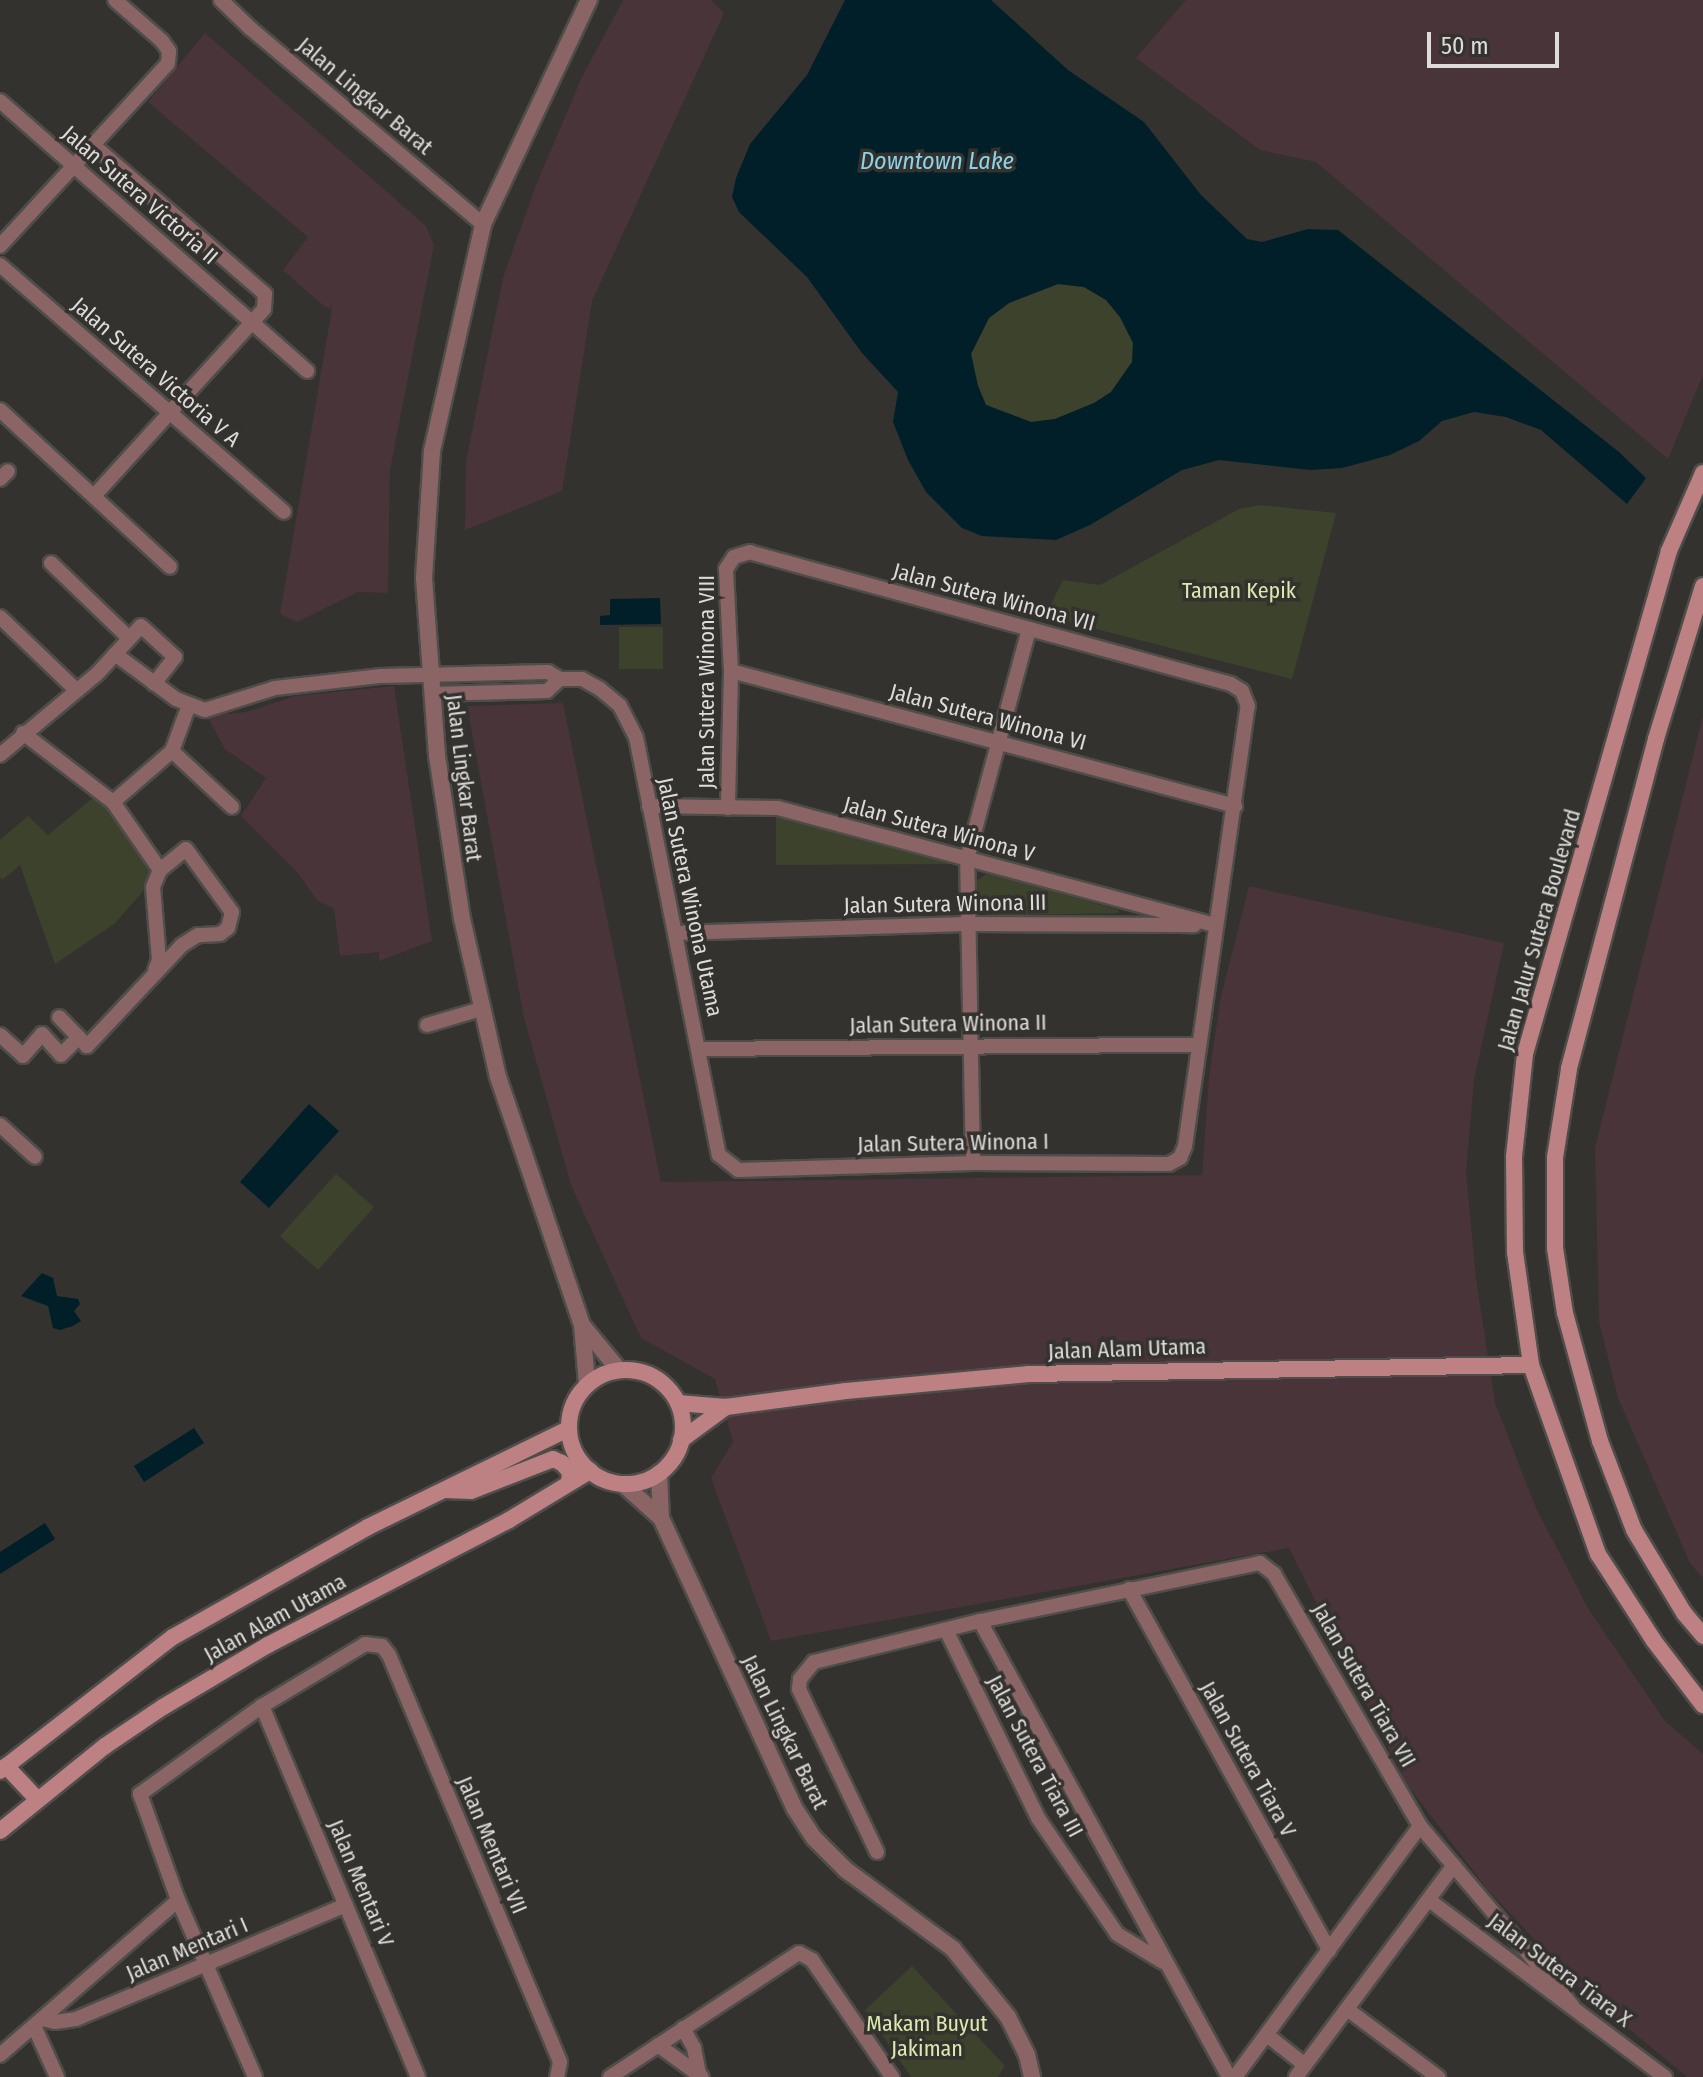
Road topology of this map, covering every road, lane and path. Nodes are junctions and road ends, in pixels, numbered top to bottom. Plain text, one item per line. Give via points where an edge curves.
1 (115, 0) edge
2 (221, 0) edge
3 (589, 0) edge
4 (0, 101) edge
5 (92, 144) junction
6 (73, 165) junction
7 (483, 224) junction
8 (0, 246) edge
9 (0, 265) edge
10 (251, 322) junction
11 (307, 371) dead end
12 (0, 410) edge
13 (170, 413) junction
14 (1703, 473) edge
15 (94, 496) junction
16 (284, 512) dead end
17 (734, 557) joint
18 (51, 563) dead end
19 (170, 567) dead end
20 (1703, 586) edge
21 (0, 617) edge
22 (1029, 630) junction
23 (129, 638) junction
24 (115, 654) junction
25 (731, 671) junction
26 (429, 676) junction
27 (560, 679) junction
28 (154, 684) junction
29 (76, 690) junction
30 (432, 694) junction
31 (189, 705) junction
32 (23, 733) junction
33 (998, 742) junction
34 (172, 751) junction
35 (0, 755) edge
36 (113, 802) junction
37 (649, 806) junction
38 (1235, 806) junction
39 (232, 807) dead end
40 (728, 808) junction
41 (967, 859) junction
42 (160, 870) junction
43 (966, 924) junction
44 (1214, 925) junction
45 (676, 933) junction
46 (153, 974) junction
47 (481, 1009) junction
48 (59, 1017) dead end
49 (427, 1025) dead end
50 (0, 1035) edge
51 (79, 1037) junction
52 (969, 1045) junction
53 (1198, 1045) junction
54 (699, 1049) junction
55 (0, 1125) edge
56 (35, 1157) dead end
57 (973, 1163) junction
58 (726, 1164) joint
59 (582, 1325) junction
60 (1531, 1365) junction
61 (619, 1370) junction
62 (587, 1384) junction
63 (678, 1403) junction
64 (726, 1407) junction
65 (568, 1429) junction
66 (681, 1440) junction
67 (590, 1471) junction
68 (659, 1473) junction
69 (569, 1483) junction
70 (623, 1484) junction
71 (440, 1490) junction
72 (661, 1518) junction
73 (1129, 1589) junction
74 (980, 1621) junction
75 (946, 1630) junction
76 (1703, 1636) edge
77 (1703, 1705) edge
78 (262, 1706) junction
79 (3, 1768) edge
80 (37, 1799) junction
81 (1420, 1826) junction
82 (0, 1831) edge
83 (877, 1852) dead end
84 (1454, 1865) junction
85 (178, 1900) junction
86 (1429, 1900) junction
87 (346, 1905) junction
88 (1329, 1950) junction
89 (1163, 1962) junction
90 (206, 1965) junction
91 (1572, 2005) junction
92 (1347, 2009) junction
93 (38, 2022) junction
94 (683, 2028) junction
95 (1267, 2035) junction
96 (658, 2045) junction
97 (0, 2055) edge
98 (558, 2070) edge
99 (1300, 2071) edge
100 (701, 2075) edge
101 (57, 2077) edge
102 (255, 2077) edge
103 (418, 2077) edge
104 (610, 2077) edge
105 (892, 2077) edge
106 (1032, 2077) edge
107 (1229, 2077) edge
108 (1235, 2077) edge
109 (1438, 2077) edge
110 (1665, 2077) edge

1 - 5 street via 162,41 169,51 168,63
2 - 7 street, Jalan Lingkar Barat
3 - 7 street, Jalan Lingkar Barat
4 - 6 street, Jalan Sutera Victoria II
5 - 6 street
5 - 10 street, Jalan Sutera Victoria II via 265,294 264,309
6 - 8 street
6 - 10 street, Jalan Sutera Victoria II
7 - 26 street, Jalan Lingkar Barat via 427,485
9 - 13 street, Jalan Sutera Victoria V A
10 - 11 street, Jalan Sutera Victoria II
10 - 13 street
12 - 15 street
13 - 15 street
13 - 16 street, Jalan Sutera Victoria V A
14 - 60 main road, Jalan Jalur Sutera Boulevard via 1669,551 1525,1054 1514,1157 1515,1236
15 - 19 street
17 - 22 street, Jalan Sutera Winona VII via 750,552
17 - 25 street, Jalan Sutera Winona VIII via 726,569
18 - 23 street
20 - 76 main road via 1656,739 1573,1054 1555,1157 1555,1248 1565,1313 1600,1441 1634,1530
21 - 29 street
22 - 33 street
22 - 38 street, Jalan Sutera Winona VII via 1242,691 1248,706
23 - 24 street
23 - 28 street via 141,626 175,657
24 - 28 street
24 - 29 street
25 - 33 street, Jalan Sutera Winona VI
25 - 40 street, Jalan Sutera Winona VIII
26 - 27 street, Jalan Sutera Winona Utama via 548,672
26 - 30 street, Jalan Lingkar Barat
26 - 31 street, Jalan Sutera Winona Utama via 275,688 205,710
27 - 30 street via 547,691
27 - 37 street, Jalan Sutera Winona Utama via 582,679 620,706 636,737
28 - 31 street
29 - 32 street
30 - 47 street, Jalan Lingkar Barat via 446,828
31 - 34 street
32 - 35 street
32 - 36 street
33 - 38 street, Jalan Sutera Winona VI
33 - 41 street
34 - 36 street
34 - 39 street
36 - 42 street
37 - 40 street, Jalan Sutera Winona V
37 - 45 street, Jalan Sutera Winona Utama
38 - 44 street
40 - 41 street, Jalan Sutera Winona V via 778,808
41 - 43 street
41 - 44 street, Jalan Sutera Winona V
42 - 46 street via 153,887 159,960
42 - 46 street via 186,849 232,919 220,934 189,939
43 - 44 street, Jalan Sutera Winona III
43 - 45 street, Jalan Sutera Winona III
43 - 52 street
44 - 53 street
45 - 54 street, Jalan Sutera Winona Utama
46 - 51 street via 87,1046
47 - 49 street
47 - 59 street, Jalan Lingkar Barat via 503,1091
48 - 51 street
50 - 51 street via 23,1056 42,1034 61,1055
52 - 53 street, Jalan Sutera Winona II
52 - 54 street, Jalan Sutera Winona II
52 - 57 street
53 - 57 street, Jalan Sutera Winona I via 1185,1146 1180,1158 1169,1164
54 - 58 street, Jalan Sutera Winona Utama via 719,1155
55 - 56 street
57 - 58 street, Jalan Sutera Winona I via 738,1170
59 - 61 street, Jalan Lingkar Barat
59 - 62 street, Jalan Lingkar Barat
60 - 64 main road, Jalan Alam Utama via 1029,1374
60 - 77 main road, Jalan Jalur Sutera Boulevard via 1598,1554
61 - 62 main road
61 - 63 main road via 643,1372 664,1384
62 - 65 main road via 570,1412
63 - 64 main road, Jalan Alam Utama
63 - 66 main road
64 - 66 main road, Jalan Alam Utama
65 - 67 main road via 574,1452
65 - 71 main road, Jalan Alam Utama
66 - 68 main road
67 - 69 main road, Jalan Alam Utama
67 - 70 main road
68 - 70 main road
68 - 72 street, Jalan Lingkar Barat
69 - 71 main road via 570,1472 553,1459 471,1491
69 - 80 main road, Jalan Alam Utama via 163,1707
70 - 72 street, Jalan Lingkar Barat
71 - 79 main road, Jalan Alam Utama via 173,1637
72 - 106 street, Jalan Lingkar Barat via 795,1809 814,1838 846,1870 953,1949 1008,2017
73 - 74 street
73 - 81 street, Jalan Sutera Tiara VII via 1250,1563 1267,1566
73 - 88 street, Jalan Sutera Tiara V
74 - 75 street
74 - 89 street, Jalan Sutera Tiara III
75 - 83 street via 814,1662 800,1679 799,1689
75 - 89 street, Jalan Sutera Tiara III via 1038,1818 1117,1934
78 - 85 street via 140,1794
78 - 87 street, Jalan Mentari V
78 - 98 street, Jalan Mentari VII via 365,1644 382,1646
79 - 80 main road
80 - 82 main road, Jalan Alam Utama
81 - 84 street, Jalan Sutera Tiara VII
81 - 88 street
84 - 86 street
84 - 91 street, Jalan Sutera Tiara VII
85 - 90 street
85 - 93 street, Jalan Mentari I
86 - 91 street, Jalan Sutera Tiara X
86 - 92 street
87 - 90 street, Jalan Mentari I
87 - 103 street, Jalan Mentari V
88 - 95 street
89 - 107 street, Jalan Sutera Tiara III
90 - 93 street, Jalan Mentari I via 76,2019
90 - 102 street
91 - 110 street, Jalan Sutera Tiara X
92 - 99 street
92 - 109 street
93 - 97 street, Jalan Mentari I
93 - 101 street
94 - 96 street
94 - 100 street
94 - 105 street via 799,1953 812,1960
95 - 99 street
95 - 108 street
96 - 100 street
96 - 104 street

